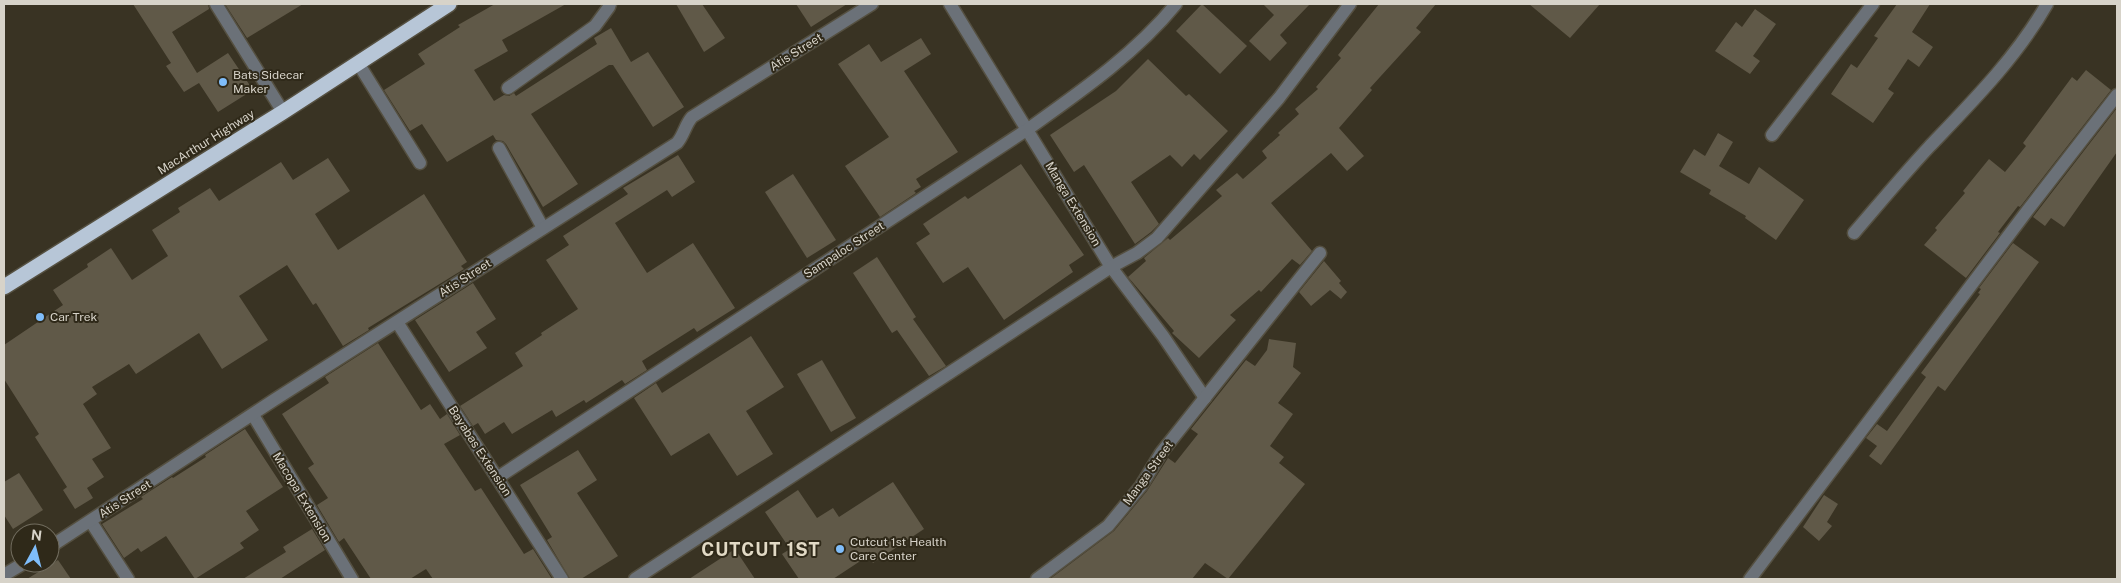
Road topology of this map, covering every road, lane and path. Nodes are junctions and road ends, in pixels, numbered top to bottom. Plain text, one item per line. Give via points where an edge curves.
1 (216, 4) edge
2 (449, 4) edge
3 (610, 4) edge
4 (872, 4) edge
5 (950, 4) edge
6 (1176, 4) edge
7 (1350, 4) edge
8 (1873, 4) edge
9 (2047, 4) edge
10 (358, 63) junction
11 (508, 88) dead end
12 (2117, 94) edge
13 (283, 112) junction
14 (1028, 129) junction
15 (1772, 135) dead end
16 (499, 148) dead end
17 (420, 163) dead end
18 (544, 228) junction
19 (1854, 233) dead end
20 (1320, 253) dead end
21 (1111, 266) junction
22 (4, 287) edge
23 (397, 322) junction
24 (1206, 398) junction
25 (253, 415) junction
26 (497, 478) junction
27 (91, 522) junction
28 (60, 541) edge
29 (128, 579) edge
30 (352, 579) edge
31 (562, 579) edge
32 (635, 579) edge
33 (1037, 579) edge
34 (1750, 579) edge

1 - 13 street
2 - 10 highway, MacArthur Highway
3 - 11 street via 595,26
4 - 18 street, Atis Street via 692,117 677,143
5 - 14 street, Manga Extension
6 - 14 street, Sampaloc Street via 1093,82
7 - 21 street via 1279,98 1157,238
8 - 15 street
9 - 19 street via 2018,49
10 - 13 highway, MacArthur Highway
10 - 17 street
12 - 34 street
13 - 22 highway, MacArthur Highway
14 - 21 street, Manga Extension
14 - 26 street, Sampaloc Street
16 - 18 street
18 - 23 street, Atis Street
20 - 24 street, Manga Street
21 - 24 street, Manga Extension
21 - 32 street
23 - 25 street, Atis Street
23 - 26 street, Bayabas Extension
24 - 33 street, Manga Street via 1108,526
25 - 27 street, Atis Street
25 - 30 street, Macopa Extension
26 - 31 street, Bayabas Extension
27 - 28 street, Atis Street
27 - 29 street

